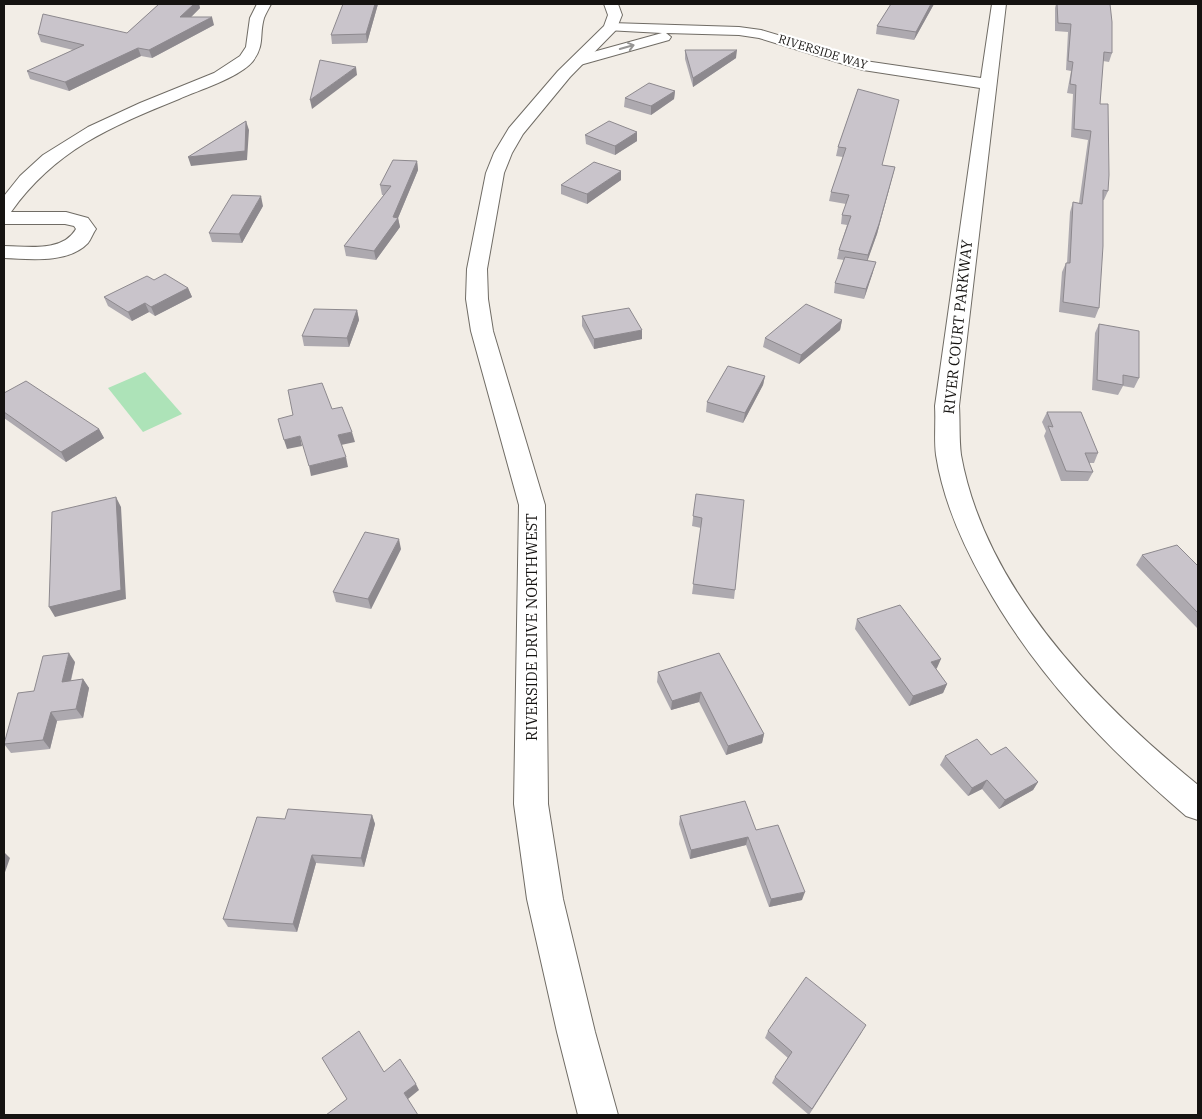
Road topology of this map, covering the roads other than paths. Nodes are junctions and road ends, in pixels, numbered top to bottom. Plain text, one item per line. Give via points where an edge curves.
1 (264, 4) edge
2 (999, 4) edge
3 (611, 15) edge
4 (687, 30) junction
5 (580, 60) junction
6 (988, 84) junction
7 (4, 209) edge
8 (4, 218) edge
9 (4, 252) edge
10 (1198, 805) edge
11 (598, 1115) edge

1 - 7 street via 257,18 254,47 235,68 111,123 72,144 31,175
2 - 6 street, RIVER COURT PARKWAY
3 - 4 street, RIVERSIDE WAY
3 - 5 street, RIVERSIDE DRIVE NORTHWEST
5 -> 4 street, RIVERSIDE WAY
4 - 6 street, RIVERSIDE WAY via 761,34 863,65
5 - 11 street, RIVERSIDE DRIVE NORTHWEST via 515,132 503,152 495,173 477,269 477,299 482,330 532,505 531,804 545,899
6 - 10 street, RIVER COURT PARKWAY via 947,406 949,455 966,517 991,570 1040,645 1084,699 1159,774
8 - 9 street via 66,218 81,222 86,228 84,237 58,250

